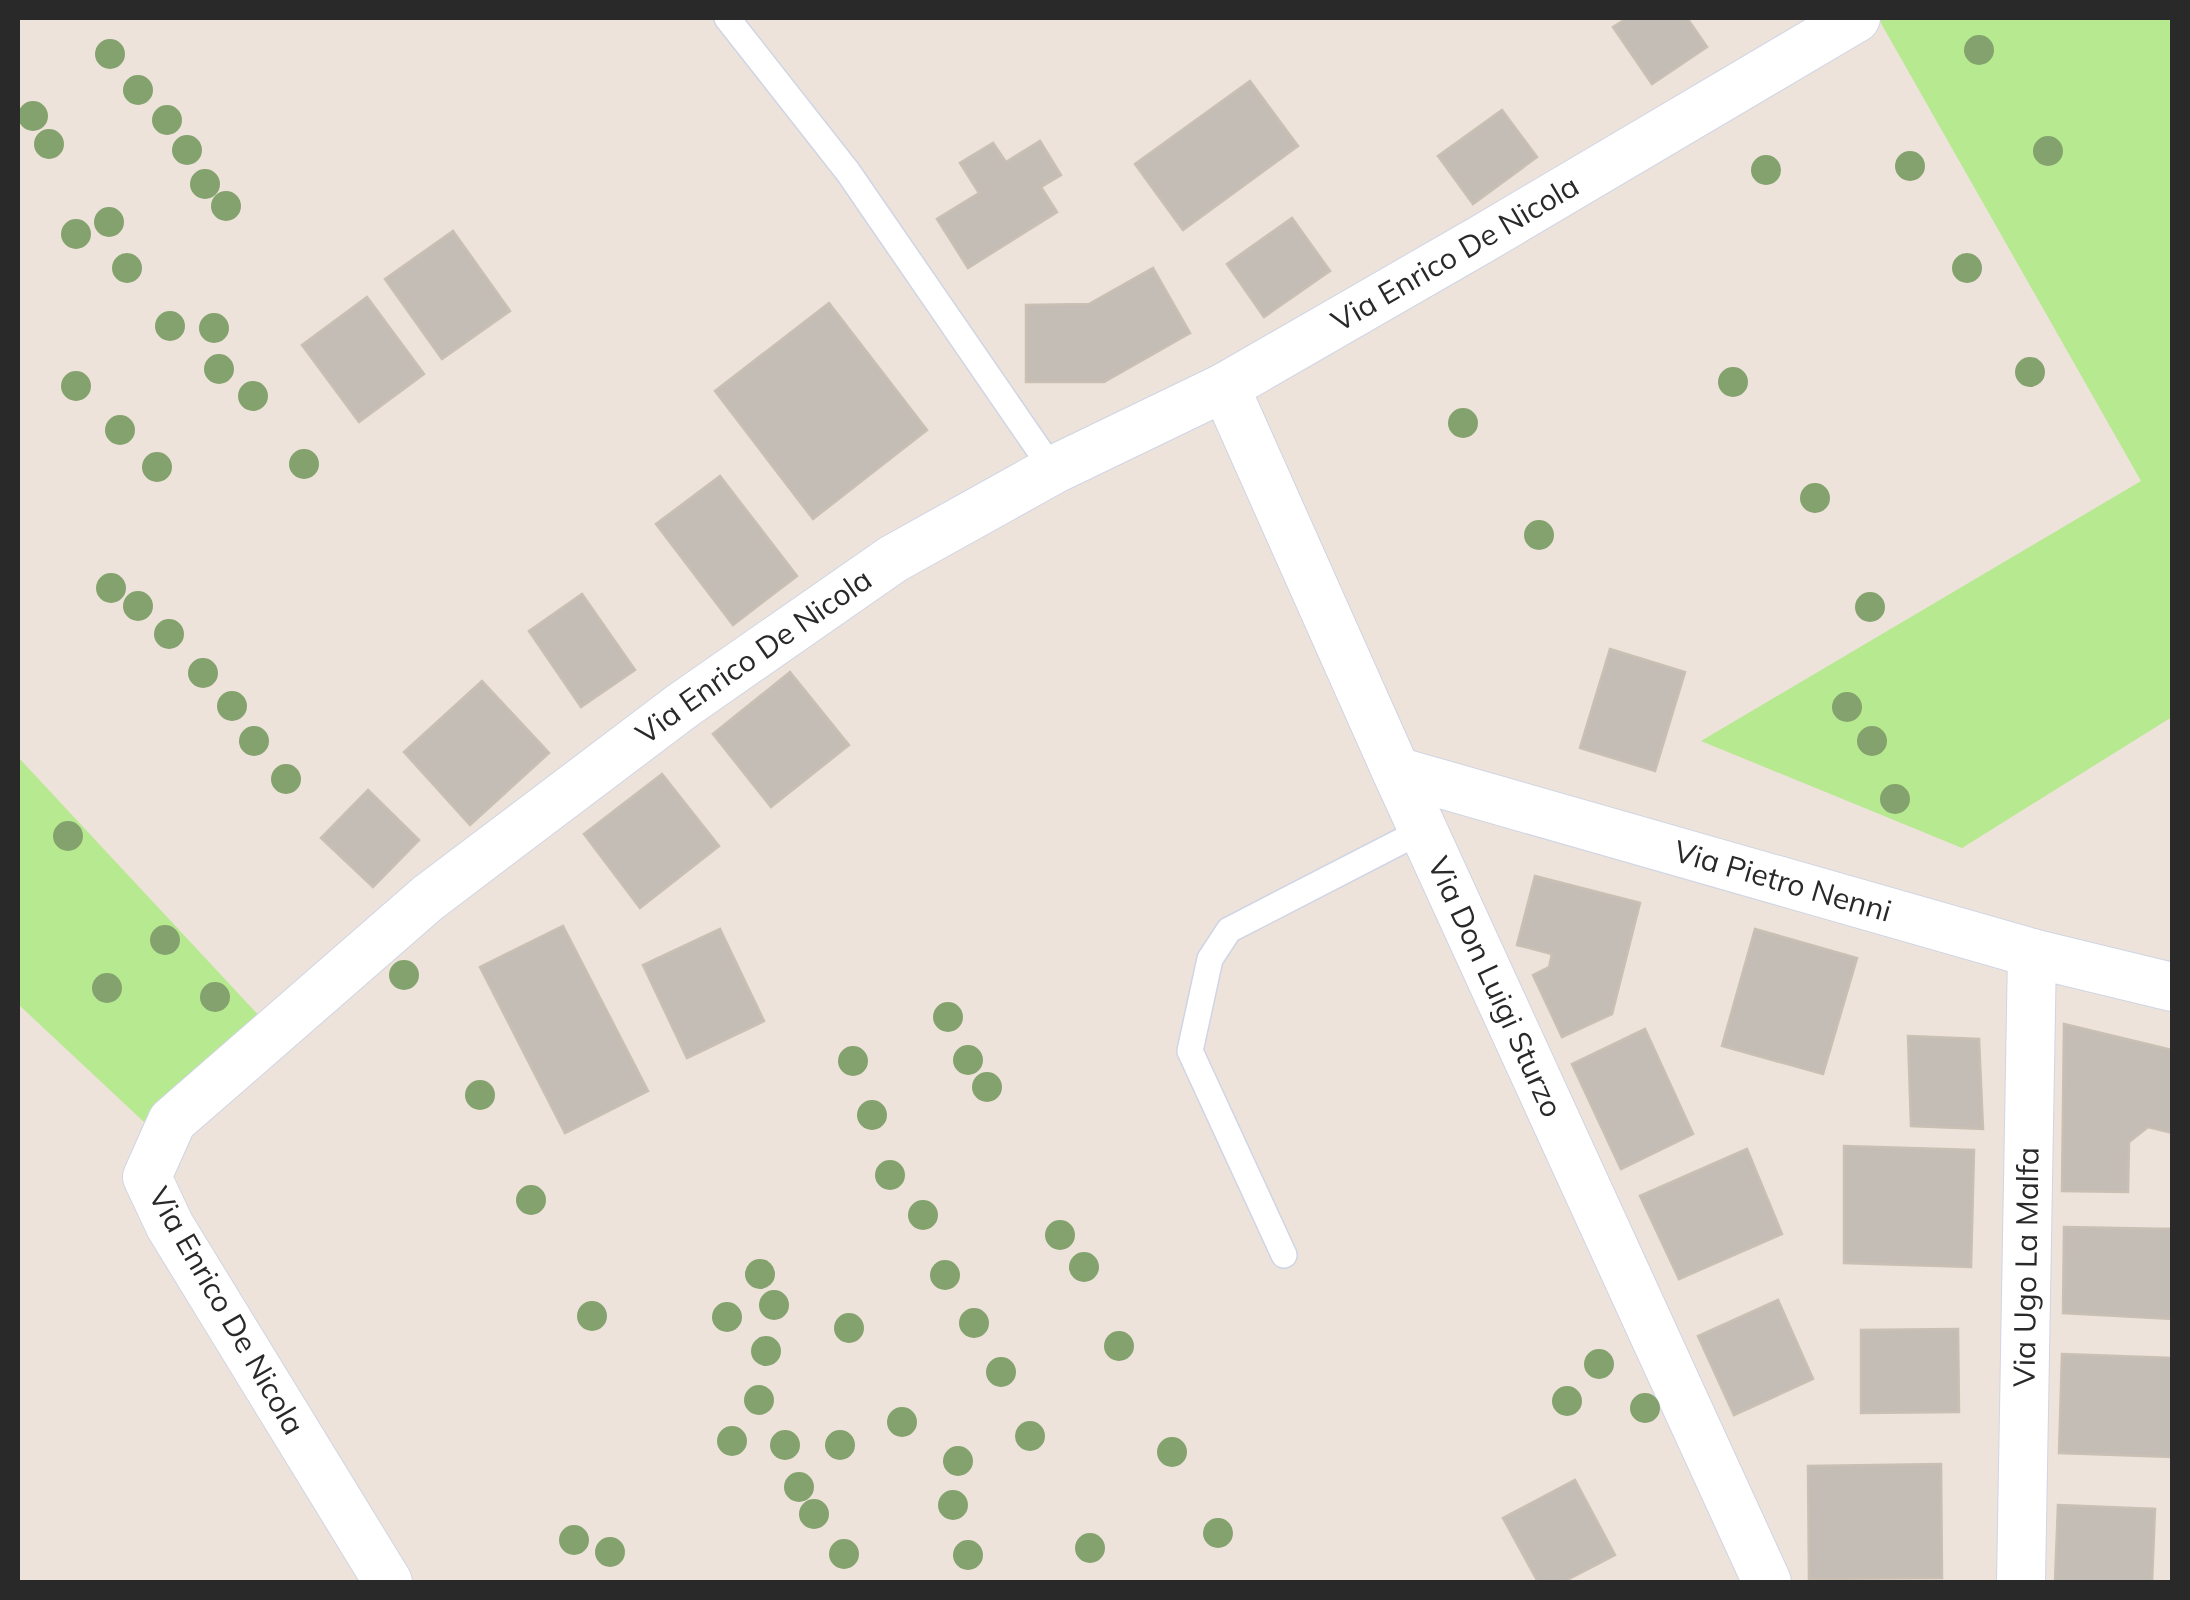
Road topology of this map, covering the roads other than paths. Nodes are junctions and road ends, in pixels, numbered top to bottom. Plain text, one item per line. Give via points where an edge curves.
1 (727, 18) edge
2 (1856, 18) edge
3 (1225, 387) junction
4 (1053, 470) junction
5 (1396, 771) junction
6 (1423, 830) junction
7 (2032, 952) junction
8 (2172, 987) edge
9 (1284, 1255) dead end
10 (388, 1582) edge
11 (1767, 1582) edge
12 (2021, 1582) edge

1 - 4 lane via 848,172
2 - 3 street, Via Enrico De Nicola
3 - 4 street, Via Enrico De Nicola
3 - 5 street, Via Don Luigi Sturzo
4 - 10 street, Via Enrico De Nicola via 893,559 682,706 428,898 172,1121 147,1177 170,1226
5 - 6 street, Via Don Luigi Sturzo
5 - 7 street, Via Pietro Nenni
6 - 9 lane via 1229,930 1210,959 1190,1051
6 - 11 street, Via Don Luigi Sturzo
7 - 8 street, Via Pietro Nenni
7 - 12 street, Via Ugo La Malfa

